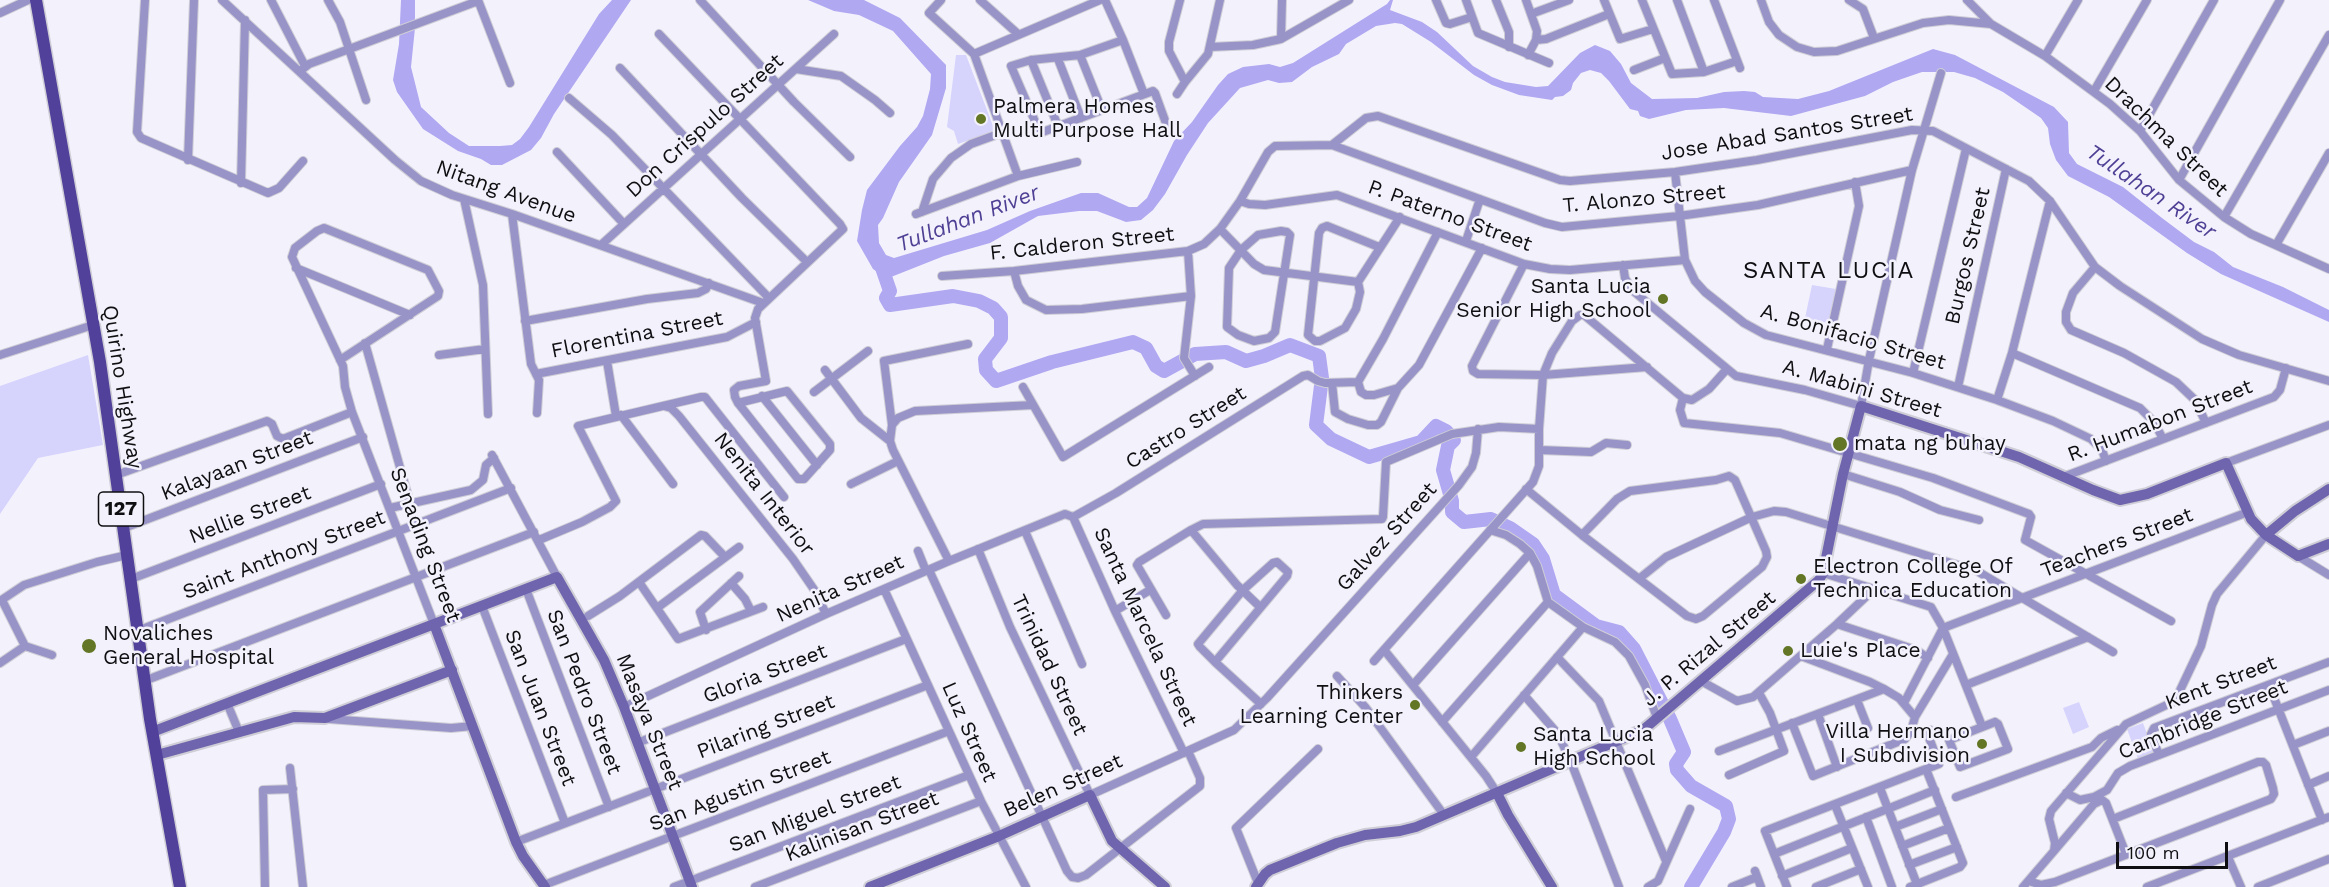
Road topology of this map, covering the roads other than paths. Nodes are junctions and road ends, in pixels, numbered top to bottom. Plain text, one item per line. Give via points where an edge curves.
1 (28, 0) edge
2 (36, 0) edge
3 (145, 0) edge
4 (194, 0) edge
5 (222, 0) edge
6 (270, 0) edge
7 (328, 0) edge
8 (700, 0) edge
9 (941, 0) edge
10 (980, 0) edge
11 (1100, 0) edge
12 (1105, 0) edge
13 (1180, 0) edge
14 (1221, 0) edge
15 (1282, 0) edge
16 (1349, 0) edge
17 (1436, 0) edge
18 (1466, 0) edge
19 (1496, 0) edge
20 (1526, 0) edge
21 (1569, 0) edge
22 (1604, 0) edge
23 (1642, 0) edge
24 (1677, 0) edge
25 (1714, 0) edge
26 (1761, 0) edge
27 (1850, 0) edge
28 (1967, 0) edge
29 (2078, 0) edge
30 (2147, 0) edge
31 (2214, 0) edge
32 (2280, 0) edge
33 (478, 1) edge
34 (0, 13) edge
35 (1531, 14) junction
36 (1609, 14) junction
37 (1472, 17) junction
38 (245, 20) junction
39 (1991, 24) junction
40 (1653, 29) junction
41 (659, 34) dead end
42 (834, 34) dead end
43 (1018, 34) junction
44 (2329, 35) edge
45 (1874, 38) junction
46 (1281, 39) junction
47 (1123, 40) junction
48 (1536, 40) junction
49 (1210, 47) junction
50 (1509, 47) junction
51 (350, 49) junction
52 (974, 54) junction
53 (1080, 55) junction
54 (1528, 55) junction
55 (2045, 56) junction
56 (1665, 58) junction
57 (1058, 59) junction
58 (1031, 60) junction
59 (1549, 63) dead end
60 (302, 68) junction
61 (620, 68) dead end
62 (796, 69) junction
63 (1634, 70) dead end
64 (1704, 72) junction
65 (1941, 73) dead end
66 (1185, 82) junction
67 (510, 83) dead end
68 (778, 84) junction
69 (2094, 91) junction
70 (1144, 94) junction
71 (1177, 94) dead end
72 (569, 98) dead end
73 (366, 100) dead end
74 (1101, 110) junction
75 (890, 113) dead end
76 (1081, 118) junction
77 (741, 119) junction
78 (1058, 126) junction
79 (1167, 126) dead end
80 (1923, 129) junction
81 (2140, 130) junction
82 (1001, 133) junction
83 (1332, 145) junction
84 (1966, 149) junction
85 (557, 152) dead end
86 (2329, 153) edge
87 (702, 154) junction
88 (850, 157) dead end
89 (188, 160) junction
90 (303, 161) dead end
91 (1077, 162) dead end
92 (2006, 169) junction
93 (1912, 170) junction
94 (1675, 172) junction
95 (1018, 176) junction
96 (2179, 180) junction
97 (1855, 182) junction
98 (241, 183) junction
99 (663, 189) junction
100 (464, 199) junction
101 (1480, 199) junction
102 (1240, 201) junction
103 (2050, 201) junction
104 (512, 214) junction
105 (1679, 216) junction
106 (1400, 217) junction
107 (2224, 217) junction
108 (624, 224) junction
109 (1220, 229) junction
110 (1438, 232) junction
111 (1466, 242) junction
112 (601, 245) junction
113 (2276, 245) junction
114 (1379, 247) junction
115 (1482, 248) junction
116 (1241, 250) junction
117 (1188, 251) junction
118 (1685, 260) junction
119 (807, 262) junction
120 (1524, 264) junction
121 (1623, 265) junction
122 (2095, 267) junction
123 (296, 268) junction
124 (2329, 269) edge
125 (1014, 271) junction
126 (1285, 273) junction
127 (942, 276) dead end
128 (1316, 277) junction
129 (1358, 282) junction
130 (709, 283) junction
131 (1191, 296) junction
132 (766, 300) junction
133 (410, 315) junction
134 (525, 321) junction
135 (756, 322) junction
136 (93, 325) junction
137 (365, 343) junction
138 (968, 344) dead end
139 (485, 349) junction
140 (1827, 349) junction
141 (868, 351) dead end
142 (2012, 353) junction
143 (0, 355) edge
144 (439, 355) dead end
145 (340, 360) junction
146 (608, 360) junction
147 (1869, 360) junction
148 (1209, 367) dead end
149 (1647, 367) junction
150 (2286, 368) junction
151 (825, 370) dead end
152 (1726, 370) junction
153 (1913, 373) junction
154 (536, 374) junction
155 (1543, 375) junction
156 (1195, 376) junction
157 (832, 379) junction
158 (2329, 381) edge
159 (1358, 382) junction
160 (1325, 383) junction
161 (1023, 387) dead end
162 (1958, 387) junction
163 (1398, 388) junction
164 (814, 392) dead end
165 (762, 396) junction
166 (1683, 398) junction
167 (1997, 400) junction
168 (738, 403) junction
169 (663, 405) junction
170 (1033, 405) junction
171 (1862, 406) junction
172 (352, 412) junction
173 (537, 413) dead end
174 (488, 414) dead end
175 (618, 415) junction
176 (2206, 423) junction
177 (892, 425) junction
178 (2329, 425) edge
179 (1478, 429) junction
180 (1539, 429) junction
181 (363, 437) junction
182 (2163, 439) junction
183 (890, 441) junction
184 (1627, 446) dead end
185 (1540, 450) junction
186 (1849, 453) junction
187 (898, 461) junction
188 (2106, 461) junction
189 (2226, 463) junction
190 (817, 465) junction
191 (1844, 474) junction
192 (116, 475) junction
193 (2062, 477) junction
194 (381, 484) junction
195 (673, 484) dead end
196 (851, 484) dead end
197 (511, 488) junction
198 (1526, 489) junction
199 (2329, 489) edge
200 (784, 497) dead end
201 (410, 503) junction
202 (390, 508) junction
203 (2248, 512) junction
204 (1073, 517) junction
205 (1752, 517) junction
206 (1979, 520) dead end
207 (124, 528) junction
208 (1492, 528) junction
209 (1833, 528) junction
210 (1191, 530) junction
211 (399, 531) junction
212 (1025, 531) junction
213 (534, 532) junction
214 (1582, 535) junction
215 (2266, 535) junction
216 (539, 540) junction
217 (2329, 544) edge
218 (738, 547) dead end
219 (978, 549) junction
220 (918, 551) dead end
221 (1530, 554) junction
222 (127, 555) junction
223 (2298, 556) junction
224 (725, 557) junction
225 (949, 561) junction
226 (928, 570) junction
227 (1823, 573) junction
228 (2086, 573) junction
229 (2329, 575) edge
230 (739, 576) dead end
231 (416, 577) junction
232 (557, 577) junction
233 (1640, 578) junction
234 (131, 579) junction
235 (639, 582) junction
236 (731, 583) junction
237 (526, 589) junction
238 (884, 589) junction
239 (1874, 589) junction
240 (1150, 590) junction
241 (1243, 590) junction
242 (2022, 598) junction
243 (1, 601) edge
244 (1548, 602) junction
245 (482, 606) junction
246 (763, 607) dead end
247 (1260, 607) junction
248 (657, 608) junction
249 (751, 611) junction
250 (1115, 611) junction
251 (826, 614) junction
252 (1166, 615) dead end
253 (585, 618) junction
254 (2171, 621) dead end
255 (434, 624) junction
256 (1837, 624) junction
257 (1583, 627) junction
258 (1943, 628) junction
259 (706, 630) junction
260 (137, 631) junction
261 (2088, 637) junction
262 (906, 639) junction
263 (25, 646) junction
264 (1385, 651) junction
265 (2114, 652) dead end
266 (1953, 654) junction
267 (52, 655) dead end
268 (1801, 656) junction
269 (1557, 657) junction
270 (1928, 658) junction
271 (1374, 661) dead end
272 (1215, 662) junction
273 (2329, 662) edge
274 (0, 663) edge
275 (1082, 664) dead end
276 (452, 670) junction
277 (1337, 676) dead end
278 (144, 681) junction
279 (1701, 681) junction
280 (928, 685) junction
281 (1413, 685) junction
282 (1966, 685) junction
283 (2269, 685) junction
284 (1884, 689) junction
285 (2329, 690) edge
286 (1759, 693) junction
287 (1524, 696) junction
288 (1857, 700) junction
289 (227, 703) junction
290 (1904, 703) junction
291 (1261, 704) junction
292 (624, 707) junction
293 (2279, 709) junction
294 (1818, 714) junction
295 (1660, 716) junction
296 (1915, 717) junction
297 (325, 718) junction
298 (1442, 722) junction
299 (1792, 723) junction
300 (473, 726) junction
301 (1983, 726) junction
302 (1868, 728) dead end
303 (1777, 729) junction
304 (2122, 729) junction
305 (1930, 730) dead end
306 (949, 731) junction
307 (2329, 731) edge
308 (152, 732) junction
309 (238, 732) junction
310 (1618, 742) junction
311 (637, 743) junction
312 (2293, 745) junction
313 (1318, 749) dead end
314 (1719, 751) dead end
315 (1186, 752) junction
316 (156, 755) junction
317 (2159, 755) junction
318 (1471, 757) junction
319 (1571, 762) junction
320 (1837, 767) junction
321 (290, 768) dead end
322 (1926, 769) junction
323 (969, 775) junction
324 (1729, 775) dead end
325 (2329, 776) edge
326 (2308, 784) junction
327 (1880, 788) junction
328 (293, 789) junction
329 (655, 789) junction
330 (1935, 790) junction
331 (1497, 793) junction
332 (2066, 793) junction
333 (1090, 795) junction
334 (1956, 797) dead end
335 (981, 801) junction
336 (1835, 805) junction
337 (609, 807) junction
338 (1690, 809) dead end
339 (1887, 809) junction
340 (1942, 809) junction
341 (1043, 815) junction
342 (1444, 815) junction
343 (1866, 817) junction
344 (2113, 819) junction
345 (2325, 819) edge
346 (565, 823) junction
347 (1844, 826) junction
348 (1895, 827) junction
349 (1949, 828) junction
350 (673, 836) junction
351 (999, 836) junction
352 (518, 846) junction
353 (1902, 846) junction
354 (1957, 847) junction
355 (1852, 848) junction
356 (1120, 849) junction
357 (2054, 852) junction
358 (1774, 854) junction
359 (2127, 854) junction
360 (2228, 857) junction
361 (2329, 859) edge
362 (1666, 861) junction
363 (1909, 865) junction
364 (1861, 869) junction
365 (1782, 876) junction
366 (2029, 880) junction
367 (1837, 883) edge
368 (691, 884) edge
369 (1257, 885) edge
370 (545, 886) edge
371 (1915, 886) edge
372 (180, 887) edge
373 (266, 887) edge
374 (303, 887) edge
375 (674, 887) edge
376 (755, 887) edge
377 (870, 887) edge
378 (1026, 887) edge
379 (1165, 887) edge
380 (1552, 887) edge
381 (1619, 887) edge
382 (1648, 887) edge
383 (1732, 887) edge
384 (1761, 887) edge
385 (1787, 887) edge
386 (1816, 887) edge
387 (1868, 887) edge
388 (1892, 887) edge
389 (2022, 887) edge
390 (2147, 887) edge
391 (2241, 887) edge
392 (2258, 887) edge

1 - 34 street
2 - 136 main road, Quirino Highway / 127
3 - 89 street via 138,135
4 - 89 street
5 - 38 street, Nitang Avenue
6 - 60 street
7 - 51 street
8 - 68 street
9 - 52 street via 929,13
10 - 43 street
11 - 43 street
12 - 47 street
13 - 66 street via 1169,51
14 - 49 street
15 - 46 street
16 - 46 street
17 - 37 street via 1446,23
18 - 37 street
19 - 50 street via 1509,32
20 - 35 street
21 - 35 street
22 - 36 street
23 - 40 street
24 - 64 street
25 - 64 street via 1738,65
26 - 45 street, Drachma Street via 1775,30 1804,49 1837,51
27 - 45 street via 1863,9
28 - 39 street
29 - 55 street
30 - 69 street
31 - 81 street
32 - 96 street
33 - 51 street
33 - 67 street
35 - 48 street
36 - 40 street via 1620,39
36 - 48 street
37 - 50 street via 1478,33
38 - 60 street, Nitang Avenue
38 - 98 street
39 - 45 street, Drachma Street via 1949,20 1923,23
39 - 55 street, Drachma Street
40 - 56 street
41 - 77 street
42 - 62 street, Don Crispulo Street
43 - 52 street
44 - 107 street
46 - 49 street
47 - 53 street
47 - 70 street
48 - 54 street
49 - 66 street
50 - 54 street
51 - 60 street
51 - 73 street
52 - 82 street
53 - 57 street
53 - 74 street
54 - 59 street
55 - 69 street, Drachma Street
56 - 63 street
56 - 64 street via 1672,75
57 - 58 street
57 - 76 street
58 - 78 street
58 - 78 street via 1011,66 1040,133
60 - 100 street, Nitang Avenue via 413,175
61 - 87 street
62 - 68 street, Don Crispulo Street
62 - 75 street via 841,76
65 - 80 street
66 - 71 street
68 - 77 street, Don Crispulo Street
68 - 88 street
69 - 81 street, Drachma Street
70 - 74 street
70 - 79 street via 1155,92
72 - 99 street via 612,135
74 - 76 street
76 - 78 street
77 - 87 street, Don Crispulo Street
77 - 119 street via 843,230
80 - 84 street, Jose Abad Santos Street
80 - 93 street
80 - 94 street, Jose Abad Santos Street
81 - 96 street, Drachma Street
82 - 95 street
82 - 95 street via 971,144 951,158 933,179 919,213
83 - 94 street, Jose Abad Santos Street via 1366,118 1378,116 1560,180
83 - 101 street, T. Alonzo Street
83 - 102 street, T. Alonzo Street via 1271,148
84 - 92 street, Jose Abad Santos Street
84 - 153 street
85 - 108 street
86 - 113 street
87 - 99 street, Don Crispulo Street
87 - 119 street
89 - 98 street
90 - 98 street via 272,193
91 - 95 street
92 - 103 street, Jose Abad Santos Street via 2030,181
92 - 162 street, Burgos Street
93 - 97 street, T. Alonzo Street
93 - 147 street
94 - 105 street, A. Bonifacio Street
96 - 107 street, Drachma Street
97 - 105 street, T. Alonzo Street via 1758,206
97 - 140 street via 1859,206
99 - 108 street, Don Crispulo Street
99 - 132 street
100 - 104 street, Nitang Avenue
100 - 139 street via 481,271
101 - 105 street, T. Alonzo Street via 1562,227
101 - 111 street
102 - 106 street, P. Paterno Street via 1264,205 1337,195
102 - 109 street, F. Calderon Street
103 - 122 street, Jose Abad Santos Street
103 - 142 street
104 - 112 street, Nitang Avenue
104 - 134 street
105 - 118 street, A. Bonifacio Street
106 - 110 street, P. Paterno Street
106 - 114 street
107 - 113 street, Drachma Street
108 - 112 street, Don Crispulo Street
109 - 116 street
109 - 117 street, F. Calderon Street via 1204,244
110 - 111 street, P. Paterno Street
110 - 159 street
111 - 115 street, P. Paterno Street
112 - 130 street, Nitang Avenue
113 - 124 street, Drachma Street
114 - 128 street via 1327,226 1322,228
114 - 129 street
115 - 120 street, P. Paterno Street
115 - 163 street via 1424,359
116 - 126 street via 1264,270
116 - 126 street via 1258,234 1287,232 1290,235
116 - 126 street via 1229,268 1227,327 1238,335 1254,341 1269,338 1275,332
117 - 125 street, F. Calderon Street
117 - 131 street
118 - 121 street, P. Paterno Street
118 - 140 street, A. Bonifacio Street via 1695,281 1744,323 1766,335
119 - 132 street
120 - 121 street, P. Paterno Street via 1570,270
120 - 155 street via 1472,366 1478,374
121 - 152 street, A. Mabini Street via 1632,290
122 - 150 street, Jose Abad Santos Street via 2202,339 2239,355
122 - 176 street via 2073,293 2066,312 2071,330 2176,382 2194,400
123 - 133 street
123 - 133 street, Senading Street via 292,257 295,248 317,231 328,228 433,275 439,294
123 - 145 street, Senading Street
125 - 127 street, F. Calderon Street
125 - 131 street via 1026,300 1046,310
126 - 128 street
128 - 129 street
128 - 129 street via 1308,335 1314,341 1327,339 1345,328 1356,309
130 - 132 street, Nitang Avenue
130 - 134 street via 698,293
131 - 156 street via 1185,360
132 - 135 street via 756,313
133 - 137 street
134 - 154 street
135 - 146 street, Florentina Street via 727,337
135 - 168 street via 766,381 736,387 733,393
136 - 143 street
136 - 192 main road, Quirino Highway / 127
137 - 145 street
137 - 201 street
138 - 177 street via 884,361
139 - 144 street
139 - 174 street
140 - 147 street, A. Bonifacio Street
141 - 157 street
142 - 167 street
142 - 182 street via 2140,408
145 - 172 street, Senading Street
146 - 154 street, Florentina Street
146 - 175 street
147 - 153 street, A. Bonifacio Street
147 - 171 street
148 - 156 street
149 - 155 street
149 - 155 street via 1580,315 1561,337
149 - 166 street
150 - 158 street, Jose Abad Santos Street
150 - 176 street, R. Humabon Street via 2274,397
151 - 157 street
152 - 166 street via 1709,390 1692,400
152 - 171 street, A. Mabini Street via 1736,376
153 - 162 street, A. Bonifacio Street
154 - 173 street
155 - 180 street
156 - 170 street via 1063,457
157 - 164 street
157 - 183 street via 861,418
159 - 160 street, Castro Street
159 - 163 street via 1366,395
160 - 163 street via 1335,412 1377,425
160 - 204 street, Castro Street via 1303,376
161 - 170 street
162 - 167 street, A. Bonifacio Street
165 - 168 street
165 - 190 street
165 - 190 street via 788,391 830,444 830,450
166 - 186 street via 1680,410 1684,423 1780,433
167 - 188 street, A. Bonifacio Street via 2084,435 2096,443
168 - 190 street via 798,479 804,479
169 - 175 street
169 - 200 street via 705,397
169 - 251 street, Nenita Interior via 679,416 793,559
170 - 177 street via 915,411
171 - 186 street
171 - 193 street, A. Mabini Street via 1981,443
172 - 181 street, Senading Street
172 - 192 street via 283,439 267,421
175 - 195 street
175 - 216 street via 579,426 615,504
176 - 182 street, R. Humabon Street
177 - 183 street
178 - 189 street, A. Mabini Street
179 - 180 street
179 - 210 street via 1448,436 1386,462 1382,519 1203,524
179 - 291 street, Galvez Street via 1472,467 1454,490
180 - 185 street
181 - 194 street, Senading Street
181 - 207 street, Kalayaan Street
182 - 188 street, R. Humabon Street
183 - 187 street
184 - 185 street via 1606,443 1591,452
185 - 198 street via 1537,474
186 - 191 street
186 - 228 street via 1933,478 2029,514 2024,538
187 - 196 street
187 - 225 street
188 - 193 street, R. Humabon Street
189 - 193 street, A. Mabini Street via 2147,494 2120,500
189 - 203 street
191 - 206 street via 1940,510
191 - 209 street
192 - 207 main road, Quirino Highway / 127
194 - 202 street, Senading Street
194 - 234 street, Nellie Street
197 - 201 street via 493,457 487,462 483,480 471,490
197 - 211 street, Saint Anthony Street
197 - 213 street
198 - 208 street
198 - 214 street
199 - 215 street
201 - 202 street
202 - 211 street, Senading Street
203 - 215 street
203 - 228 street, Teachers Street
204 - 212 street, Nenita Street via 1065,514
204 - 250 street, Santa Marcela Street
205 - 209 street via 1786,512
205 - 214 street via 1735,480 1729,476 1630,491
205 - 233 street via 1666,557
205 - 233 street via 1767,557 1762,567 1703,616 1687,616
207 - 222 main road, Quirino Highway / 127
208 - 221 street
208 - 264 street
209 - 227 street
209 - 242 street via 1977,571
210 - 240 street via 1137,565
210 - 241 street
211 - 231 street, Senading Street
211 - 260 street, Saint Anthony Street
212 - 219 street, Nenita Street
212 - 275 street
213 - 216 street
213 - 231 street
214 - 233 street
215 - 223 street
215 - 304 street via 2217,594 2201,646 2175,701
216 - 232 street
217 - 223 street
218 - 224 street
219 - 225 street, Nenita Street
219 - 333 street, Trinidad Street via 1010,627
220 - 226 street
221 - 244 street via 1538,566
221 - 281 street
222 - 234 main road, Quirino Highway / 127
222 - 243 street via 24,585
223 - 229 street
224 - 235 street via 701,536
224 - 248 street
225 - 226 street, Nenita Street
226 - 238 street, Nenita Street
226 - 341 street
227 - 239 street
227 - 279 street, J. P. Rizal Street via 1812,587
228 - 242 street, Teachers Street
228 - 254 street
230 - 236 street
231 - 255 street, Senading Street
231 - 278 street
232 - 237 street
232 - 253 street, Masaya Street
234 - 260 main road, Quirino Highway / 127
235 - 248 street
235 - 253 street
236 - 249 street
236 - 259 street via 700,612
237 - 245 street
237 - 337 street, San Pedro Street
238 - 251 street, Nenita Street
238 - 262 street, Luz Street
239 - 256 street
239 - 258 street via 1931,607
240 - 250 street
240 - 252 street
241 - 247 street
241 - 247 street via 1275,562 1288,572
241 - 272 street via 1198,641
242 - 258 street, Teachers Street
242 - 261 street
243 - 263 street
244 - 257 street
244 - 298 street
245 - 255 street
245 - 346 street, San Juan Street
246 - 249 street
247 - 272 street
248 - 259 street via 678,639
249 - 259 street
250 - 315 street, Santa Marcela Street
251 - 292 street, Nenita Street
253 - 292 street, Masaya Street
255 - 276 street, Senading Street
255 - 289 street
256 - 268 street
256 - 270 street via 1916,650
257 - 269 street
257 - 295 street via 1615,642 1629,657
258 - 266 street
258 - 270 street
260 - 278 main road, Quirino Highway / 127
261 - 265 street
261 - 282 street
262 - 280 street, Luz Street
262 - 311 street, Gloria Street
263 - 267 street
263 - 274 street
264 - 271 street
264 - 281 street
266 - 282 street
266 - 296 street
268 - 284 street
268 - 286 street
269 - 287 street
269 - 310 street via 1599,701
270 - 290 street
272 - 291 street
273 - 283 street, Kent Street
276 - 297 street
276 - 300 street, Senading Street
277 - 342 street via 1366,708
278 - 308 main road, Quirino Highway / 127
279 - 286 street via 1737,702
279 - 295 street, J. P. Rizal Street
280 - 306 street, Luz Street
280 - 329 street, Pilaring Street
281 - 298 street
282 - 301 street
283 - 293 street
283 - 317 street, Kent Street via 2154,728 2151,734
284 - 288 street
284 - 290 street
285 - 293 street, Cambridge Street
286 - 303 street
287 - 318 street
287 - 319 street via 1553,727
288 - 294 street
288 - 302 street
289 - 308 street
289 - 309 street
290 - 296 street
291 - 315 street, Belen Street via 1234,730
292 - 311 street, Masaya Street
293 - 312 street
293 - 317 street, Cambridge Street
294 - 299 street
294 - 320 street
295 - 310 street, J. P. Rizal Street
296 - 320 street via 1905,739
297 - 300 street via 451,728
297 - 309 street via 294,717
298 - 318 street
299 - 303 street
299 - 320 street via 1813,776
300 - 352 street, Senading Street
301 - 301 street via 1997,722 2008,749 1960,767 1949,740
303 - 314 street
303 - 324 street via 1783,752
304 - 332 street
304 - 334 street via 2101,738 2092,747
305 - 322 street via 1928,735 1939,761
306 - 323 street, Luz Street
306 - 350 street, San Agustin Street
307 - 312 street
308 - 316 main road, Quirino Highway / 127
309 - 316 street
310 - 319 street, J. P. Rizal Street
310 - 362 street
311 - 329 street, Masaya Street
312 - 326 street
313 - 369 street via 1236,828
315 - 333 street, Belen Street
315 - 356 street, Santa Marcela Street via 1200,786
316 - 372 main road, Quirino Highway / 127
317 - 332 street, Cambridge Street via 2123,769 2107,790 2094,797 2080,800
318 - 331 street
319 - 331 street, J. P. Rizal Street
319 - 381 street
321 - 328 street
322 - 327 street
322 - 330 street
323 - 335 street, Luz Street
323 - 368 street, San Miguel Street
325 - 326 street
326 - 345 street
327 - 336 street
327 - 339 street
328 - 373 street via 263,790
328 - 374 street
329 - 337 street, Pilaring Street
329 - 350 street, Masaya Street
330 - 339 street
330 - 340 street
331 - 342 street, J. P. Rizal Street
331 - 380 street
332 - 357 street via 2049,815
333 - 341 street, Belen Street
333 - 356 street via 1109,836
335 - 351 street, Luz Street
335 - 376 street, Kalinisan Street
336 - 347 street
336 - 358 street via 1766,830
337 - 346 street, Pilaring Street
338 - 362 street
339 - 343 street
339 - 348 street
340 - 348 street
340 - 349 street
341 - 351 street, Belen Street
341 - 356 street via 1072,877 1086,875
342 - 369 street, J. P. Rizal Street via 1400,831 1337,843 1270,870
343 - 347 street
343 - 388 street
344 - 357 street via 2106,803 2099,801
344 - 359 street
344 - 359 street via 2258,762 2266,765 2274,794 2271,798
345 - 360 street
346 - 352 street, Pilaring Street
347 - 355 street
347 - 358 street
348 - 353 street
349 - 353 street
349 - 354 street
350 - 368 street, Masaya Street
350 - 370 street, San Agustin Street
351 - 377 street, Belen Street
351 - 378 street, Luz Street
352 - 370 street, Senading Street
353 - 363 street
354 - 363 street
354 - 371 street via 1963,866
355 - 364 street
355 - 365 street
356 - 379 street
357 - 366 street
358 - 365 street
359 - 366 street via 2047,884
360 - 390 street
360 - 391 street
361 - 392 street
362 - 382 street via 1658,881
363 - 371 street
364 - 367 street
364 - 387 street
365 - 385 street
366 - 389 street
367 - 386 street
368 - 375 street, San Miguel Street
383 - 384 street via 1756,874

